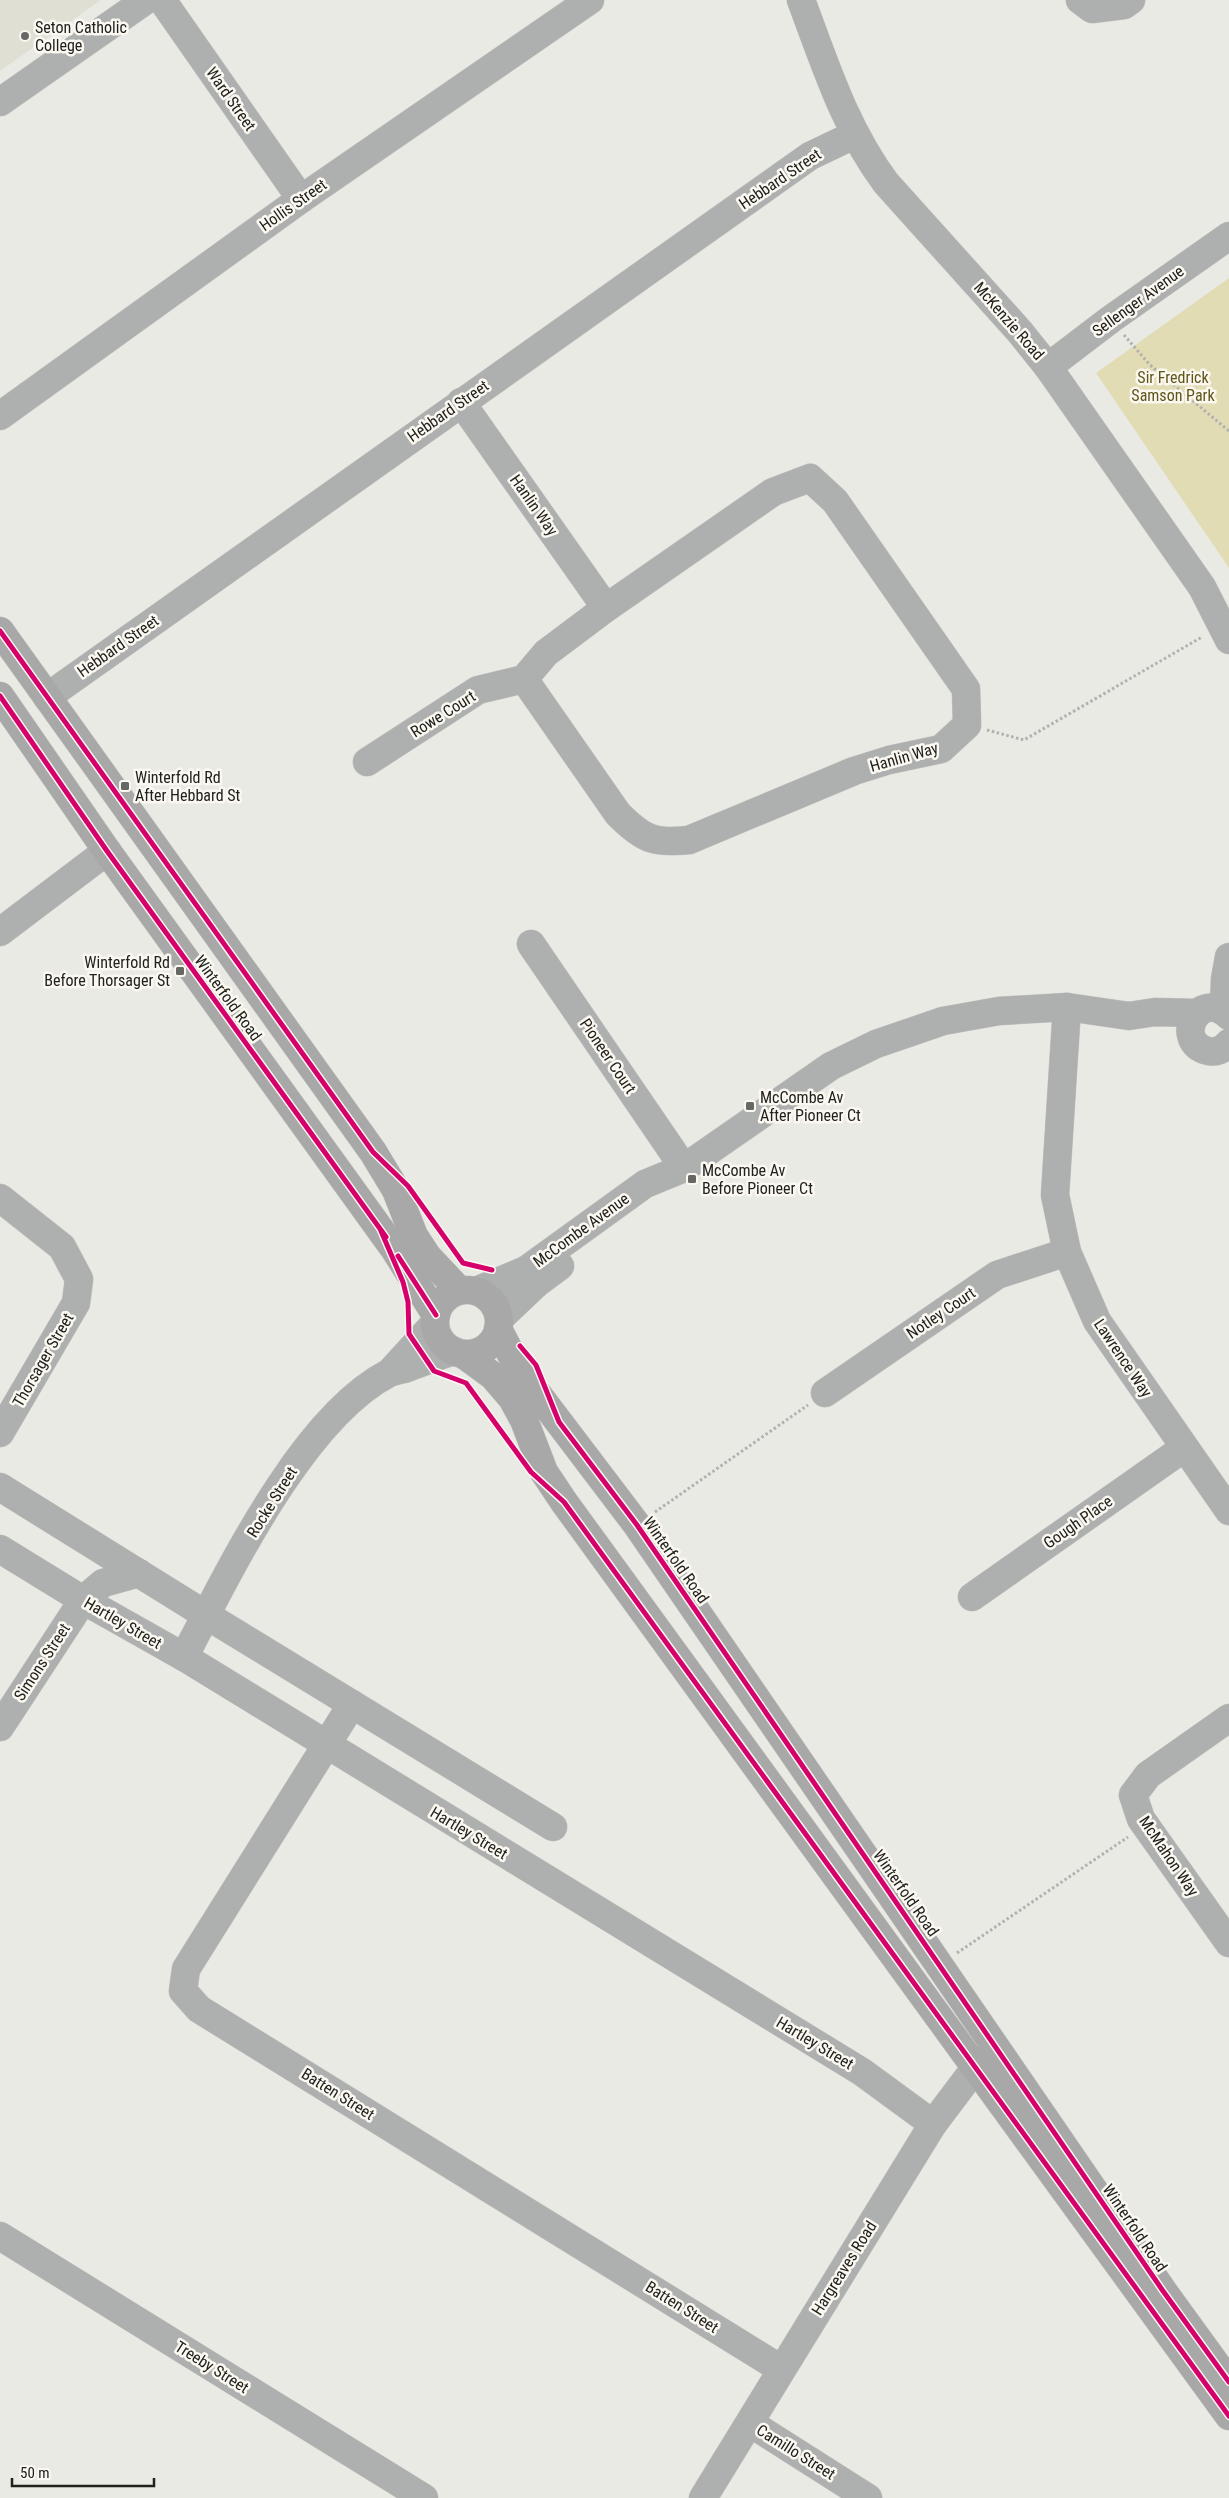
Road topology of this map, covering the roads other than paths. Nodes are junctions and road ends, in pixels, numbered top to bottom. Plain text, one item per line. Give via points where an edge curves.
1 (146, 0) edge
2 (162, 0) edge
3 (590, 0) edge
4 (801, 0) edge
5 (1080, 0) edge
6 (1131, 0) edge
7 (0, 102) edge
8 (854, 135) junction
9 (301, 199) junction
10 (1229, 236) edge
11 (1048, 367) junction
12 (461, 402) junction
13 (0, 416) edge
14 (606, 608) junction
15 (0, 631) edge
16 (1226, 632) edge
17 (524, 679) junction
18 (0, 696) edge
19 (47, 697) junction
20 (366, 762) dead end
21 (107, 851) junction
22 (0, 932) edge
23 (531, 944) dead end
24 (1227, 968) edge
25 (1067, 1008) junction
26 (1210, 1017) edge
27 (1229, 1043) edge
28 (684, 1168) junction
29 (0, 1198) edge
30 (1067, 1252) junction
31 (468, 1291) junction
32 (436, 1319) junction
33 (499, 1324) junction
34 (459, 1352) junction
35 (391, 1372) junction
36 (825, 1393) road end
37 (0, 1433) edge
38 (1184, 1448) junction
39 (0, 1487) edge
40 (1229, 1511) edge
41 (0, 1548) edge
42 (139, 1573) junction
43 (972, 1597) dead end
44 (83, 1600) junction
45 (206, 1616) junction
46 (184, 1657) junction
47 (352, 1704) junction
48 (1229, 1718) edge
49 (0, 1727) edge
50 (326, 1746) junction
51 (553, 1827) dead end
52 (1229, 1943) edge
53 (997, 2047) junction
54 (976, 2067) junction
55 (933, 2124) junction
56 (0, 2236) edge
57 (781, 2369) junction
58 (1229, 2382) edge
59 (1229, 2416) edge
60 (750, 2423) junction
61 (424, 2498) edge
62 (703, 2498) edge
63 (868, 2498) edge

1 - 7 street
2 - 9 street, Ward Street
3 - 9 street, Hollis Street
4 - 8 street, McKenzie Road
5 - 6 street via 1092,9 1124,5
8 - 11 street, McKenzie Road via 886,183
8 - 12 street, Hebbard Street via 810,156
9 - 13 street, Hollis Street
10 - 11 street, Sellenger Avenue
11 - 16 street, McKenzie Road via 1196,578
12 - 14 street, Hanlin Way
12 - 19 street, Hebbard Street
14 - 17 street via 546,654
14 - 17 street, Hanlin Way via 772,492 810,478 836,502 966,689 967,726 941,749 854,771 688,840 651,840 636,833 618,814
15 - 19 main road, Winterfold Road
17 - 20 street, Rowe Court via 478,690
18 - 21 main road, Winterfold Road
19 - 31 main road, Winterfold Road via 373,1152 396,1190 414,1236 427,1256
21 - 22 street
21 - 32 main road, Winterfold Road via 395,1250
23 - 28 street, Pioneer Court
24 - 26 street
25 - 26 street, McCombe Avenue via 1129,1016 1150,1028
25 - 28 street, McCombe Avenue via 970,1015 919,1028 876,1044 831,1066
25 - 30 street, Lawrence Way via 1055,1195
26 - 27 street, McCombe Avenue via 1196,1044 1209,1051 1220,1050
28 - 31 street, McCombe Avenue via 645,1184 526,1270
28 - 33 street, McCombe Avenue via 655,1199 537,1283
29 - 37 street, Thorsager Street via 62,1247 79,1279 76,1303
30 - 36 street, Notley Court via 997,1275
30 - 38 street, Lawrence Way via 1097,1322
31 - 32 main road via 444,1300
31 - 33 main road via 492,1302
32 - 34 main road via 440,1339
32 - 35 street, Rocke Street
33 - 34 main road via 489,1346 472,1354
33 - 53 main road, Winterfold Road via 513,1358 530,1384 636,1525
34 - 35 street, Rocke Street
34 - 54 main road, Winterfold Road via 493,1376 512,1398 544,1472 564,1502
35 - 45 street, Rocke Street via 346,1405 300,1458 271,1500
38 - 40 street, Lawrence Way
38 - 43 street, Gough Place
39 - 42 street
41 - 44 street, Hartley Street
42 - 44 street, Simons Street via 103,1583
42 - 45 street
44 - 46 street, Hartley Street
44 - 49 street, Simons Street
45 - 46 street, Rocke Street
45 - 47 street
46 - 50 street, Hartley Street
47 - 50 street, Batten Street
47 - 51 street
48 - 52 street, McMahon Way via 1148,1774 1133,1795 1145,1825
50 - 55 street, Hartley Street via 862,2072
50 - 57 street, Batten Street via 186,1969 183,1991 199,2008
53 - 54 street, Hargreaves Road
53 - 58 main road, Winterfold Road
54 - 55 street, Hargreaves Road
54 - 59 main road, Winterfold Road
55 - 57 street, Hargreaves Road
56 - 61 street, Treeby Street
57 - 60 street, Hargreaves Road
60 - 62 street, Hargreaves Road
60 - 63 street, Camillo Street

